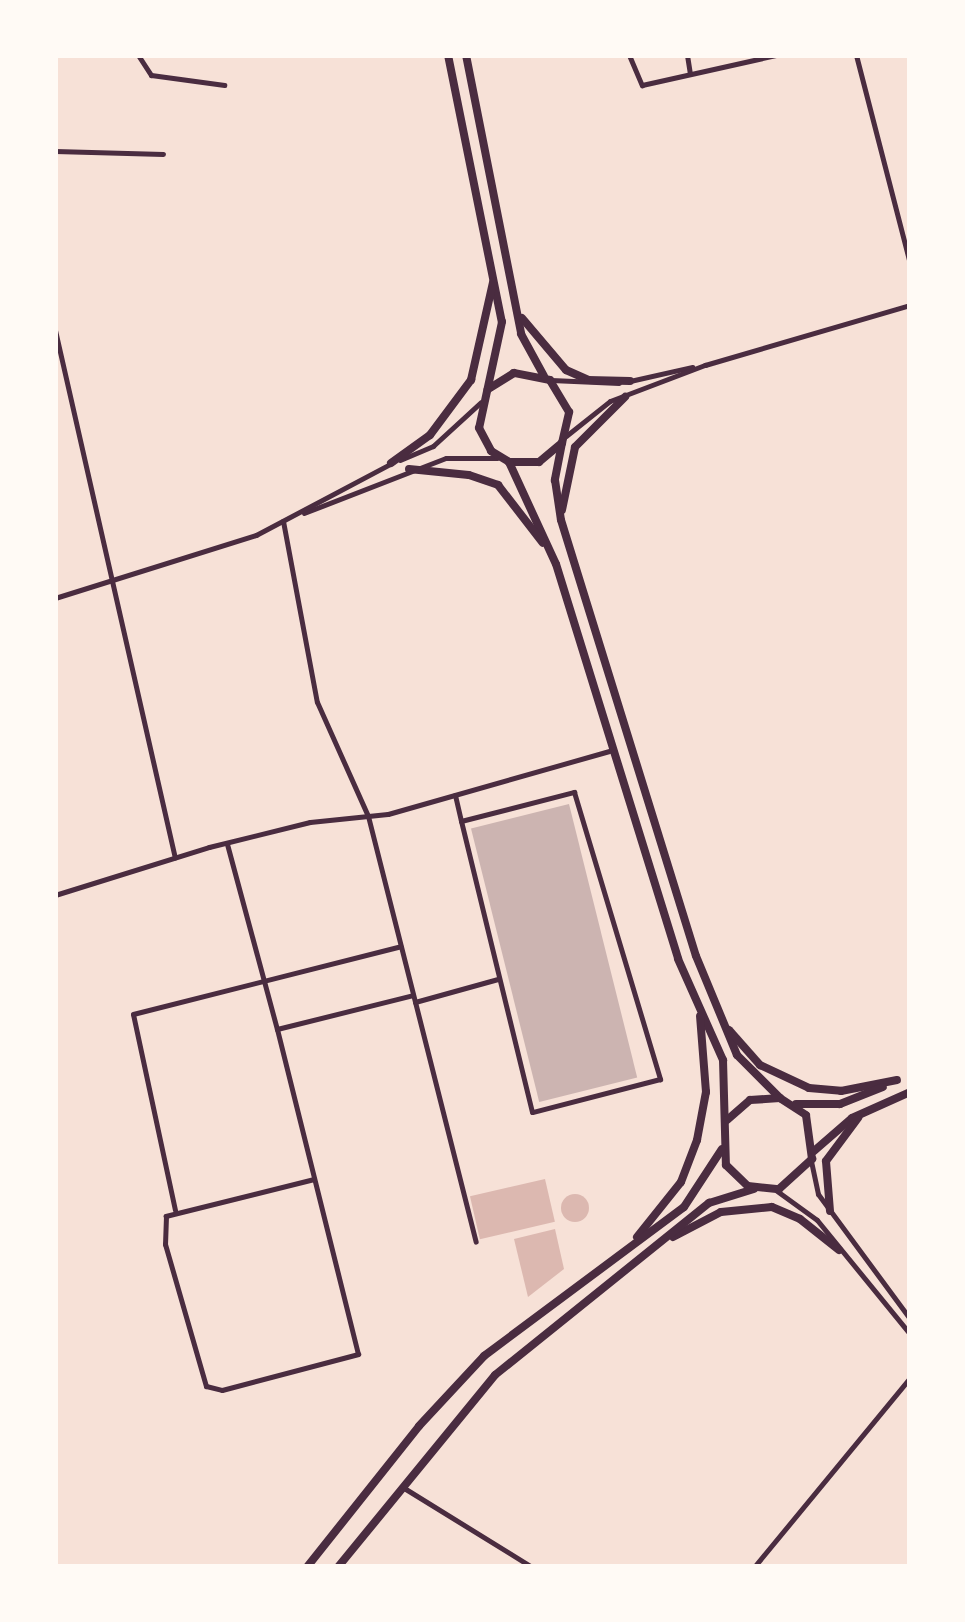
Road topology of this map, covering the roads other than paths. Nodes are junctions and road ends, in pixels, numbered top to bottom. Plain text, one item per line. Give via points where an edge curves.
1 (138, 55) edge
2 (448, 55) edge
3 (466, 55) edge
4 (629, 55) edge
5 (687, 55) edge
6 (776, 55) edge
7 (856, 55) edge
8 (690, 74) junction
9 (224, 85) dead end
10 (55, 151) edge
11 (163, 154) dead end
12 (910, 264) edge
13 (494, 272) junction
14 (515, 305) junction
15 (910, 305) edge
16 (55, 330) edge
17 (705, 365) junction
18 (547, 378) junction
19 (630, 381) junction
20 (488, 389) junction
21 (625, 397) junction
22 (481, 402) junction
23 (564, 440) junction
24 (505, 460) junction
25 (391, 463) junction
26 (409, 469) junction
27 (561, 520) junction
28 (283, 521) junction
29 (556, 564) junction
30 (112, 582) junction
31 (55, 598) edge
32 (609, 751) junction
33 (454, 795) junction
34 (368, 816) junction
35 (461, 821) junction
36 (226, 843) junction
37 (174, 858) junction
38 (55, 895) edge
39 (401, 946) junction
40 (498, 979) junction
41 (262, 980) junction
42 (414, 998) junction
43 (700, 1012) junction
44 (724, 1024) junction
45 (278, 1030) junction
46 (910, 1075) edge
47 (897, 1080) junction
48 (910, 1092) edge
49 (780, 1098) junction
50 (794, 1104) junction
51 (865, 1112) junction
52 (727, 1120) junction
53 (722, 1149) junction
54 (814, 1151) junction
55 (811, 1161) junction
56 (314, 1178) junction
57 (756, 1188) junction
58 (774, 1189) junction
59 (175, 1211) junction
60 (830, 1211) junction
61 (476, 1242) dead end
62 (664, 1242) junction
63 (626, 1248) junction
64 (839, 1250) junction
65 (910, 1319) edge
66 (910, 1334) edge
67 (910, 1378) edge
68 (404, 1488) junction
69 (307, 1567) edge
70 (338, 1567) edge
71 (532, 1567) edge
72 (754, 1567) edge

1 - 9 street via 151,75
2 - 13 main road
3 - 14 main road
4 - 8 street via 642,85
5 - 8 street
6 - 8 street
7 - 12 street
10 - 11 street
13 - 20 main road via 502,335
13 - 25 main road via 482,351 470,380 430,434
14 - 18 main road via 527,351
14 - 19 main road via 533,339 566,370 588,380
15 - 17 street
16 - 30 street
17 - 19 street
17 - 21 street
18 - 19 street via 594,387
18 - 20 main road via 514,373
18 - 23 main road via 566,400
20 - 22 main road
21 - 23 street via 596,410
21 - 27 main road via 575,447
22 - 24 main road via 478,428
22 - 25 street via 433,446
23 - 24 main road via 539,462
23 - 27 main road via 554,480
24 - 26 street via 458,455
24 - 29 main road
25 - 28 street
26 - 28 street
26 - 29 main road via 469,474 498,485 528,516
27 - 44 main road via 696,956
28 - 30 street
28 - 34 street via 317,702
29 - 32 main road
30 - 31 street
30 - 37 street
32 - 33 street
32 - 43 main road
33 - 34 street
33 - 35 street
34 - 36 street
34 - 39 street
35 - 40 street
35 - 40 street via 574,792 660,1079 532,1112
36 - 37 street
36 - 41 street
37 - 38 street
39 - 41 street
39 - 42 street
40 - 42 street
41 - 45 street
41 - 59 street via 134,1014
42 - 45 street
42 - 61 street
43 - 52 main road via 723,1060
43 - 63 main road via 706,1069 697,1140 670,1198
44 - 47 main road via 760,1065 788,1082 842,1091
44 - 49 main road via 744,1066
45 - 56 street
46 - 47 main road
47 - 50 main road via 851,1102
48 - 51 main road
49 - 50 main road
49 - 52 main road via 750,1100
50 - 54 main road via 812,1128
51 - 54 main road
51 - 60 main road via 826,1161
52 - 53 main road
53 - 57 main road via 736,1178
53 - 63 main road via 684,1207
54 - 55 main road
55 - 58 main road via 793,1183
55 - 60 street via 816,1189
56 - 59 street
56 - 59 street via 358,1354 222,1390 201,1381 163,1224
57 - 58 main road
57 - 62 main road via 709,1203
58 - 64 street via 809,1211
60 - 65 street
62 - 64 main road via 721,1212 759,1206 786,1210
62 - 68 main road via 494,1374
63 - 69 main road via 484,1356
64 - 66 street
67 - 72 street
68 - 70 main road
68 - 71 street

